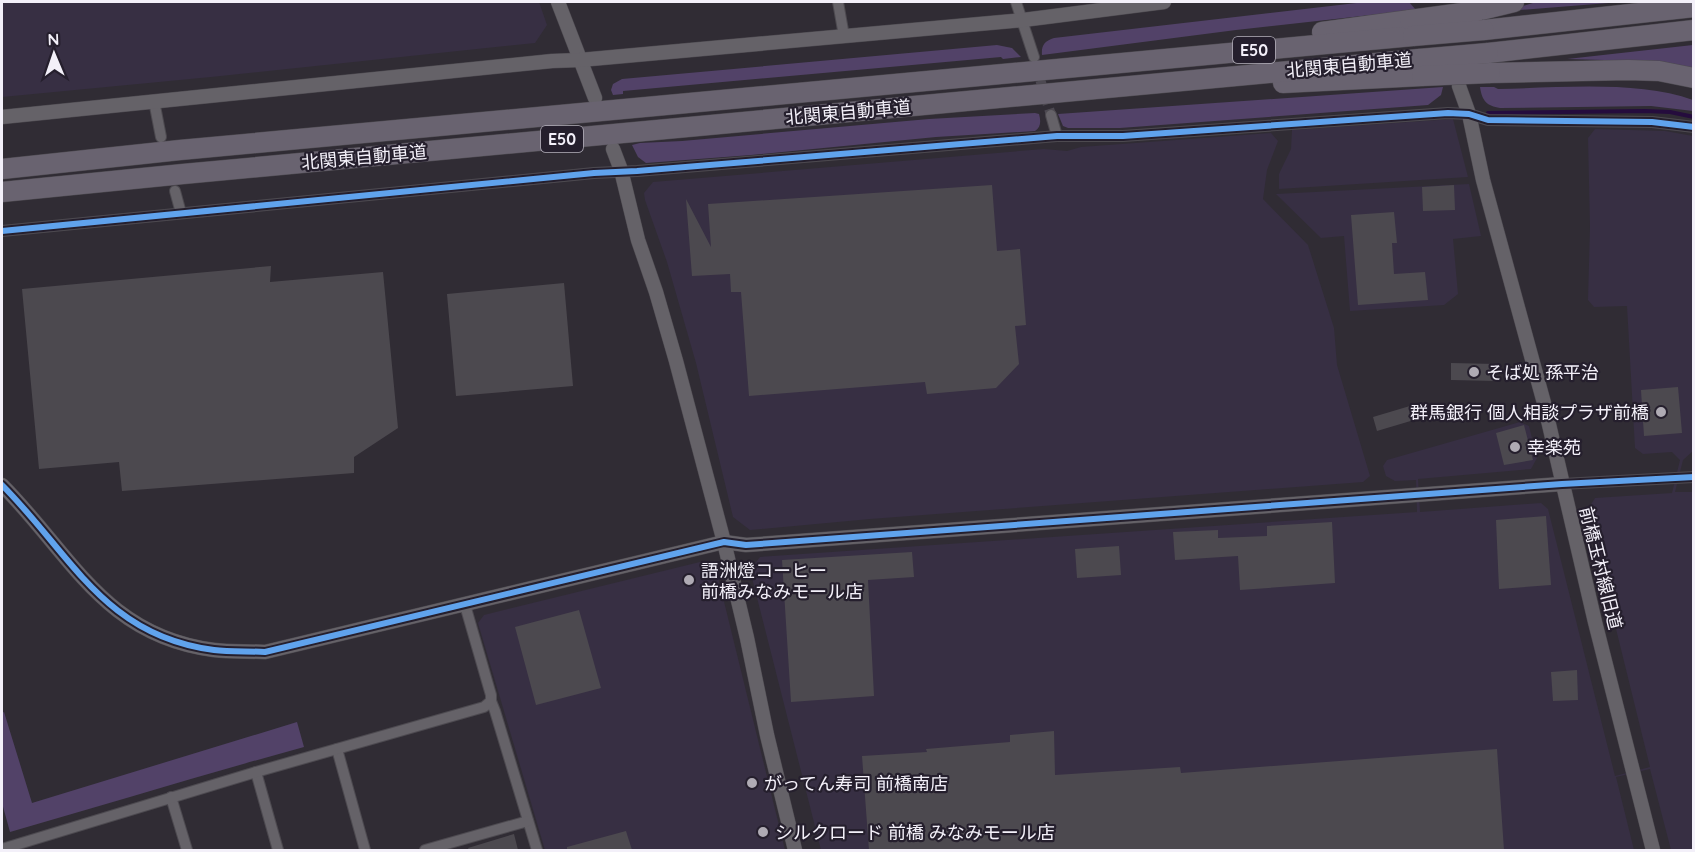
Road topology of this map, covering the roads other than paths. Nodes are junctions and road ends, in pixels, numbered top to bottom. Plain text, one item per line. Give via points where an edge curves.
1 (558, 2) edge
2 (838, 2) edge
3 (1016, 2) edge
4 (1164, 2) edge
5 (1514, 2) edge
6 (1694, 7) edge
7 (1023, 20) junction
8 (1411, 28) junction
9 (1694, 30) edge
10 (844, 36) junction
11 (1034, 57) tunnel mouth
12 (580, 60) junction
13 (1489, 63) junction
14 (1694, 78) edge
15 (1459, 86) dead end
16 (595, 98) dead end
17 (154, 101) junction
18 (1469, 114) junction
19 (1051, 115) tunnel mouth
20 (2, 117) edge
21 (1694, 127) edge
22 (1057, 136) junction
23 (161, 137) dead end
24 (613, 149) dead end
25 (2, 169) edge
26 (621, 170) junction
27 (175, 191) dead end
28 (2, 192) edge
29 (181, 213) junction
30 (2, 231) edge
31 (1694, 477) edge
32 (1562, 484) junction
33 (2, 485) edge
34 (724, 542) junction
35 (465, 605) junction
36 (491, 702) junction
37 (337, 749) junction
38 (256, 772) junction
39 (171, 797) junction
40 (528, 821) junction
41 (2, 849) edge
42 (187, 850) edge
43 (278, 850) edge
44 (365, 850) edge
45 (425, 850) edge
46 (537, 850) edge
47 (795, 850) edge
48 (1653, 850) edge

1 - 12 street
2 - 10 street
3 - 7 street
4 - 7 street
5 - 8 highway, bridge
6 - 8 highway, 北関東自動車道, bridge via 1484,30
7 - 10 street
7 - 11 street
8 - 25 highway, 北関東自動車道 / E50 via 1094,66
9 - 13 highway
10 - 12 street
12 - 16 street
12 - 17 street
13 - 14 highway via 1659,71
13 - 28 highway, 北関東自動車道 / E50, bridge via 1315,83 1122,87
15 - 18 street, 前橋玉村線旧道
17 - 20 street
17 - 23 street
18 - 21 street via 1488,120 1652,122
18 - 22 street via 1123,136
18 - 32 street, 前橋玉村線旧道
19 - 22 street
22 - 26 street
24 - 26 street
26 - 29 street
26 - 34 street
27 - 29 street
29 - 30 street
31 - 32 street
32 - 34 street via 746,545
32 - 48 street, 前橋玉村線旧道
33 - 35 street via 106,602 140,627 184,644 265,652
34 - 35 street
34 - 47 street
35 - 36 street
36 - 37 street
36 - 40 street
37 - 38 street
37 - 44 street
38 - 39 street
38 - 43 street
39 - 41 street
39 - 42 street
40 - 45 street
40 - 46 street

